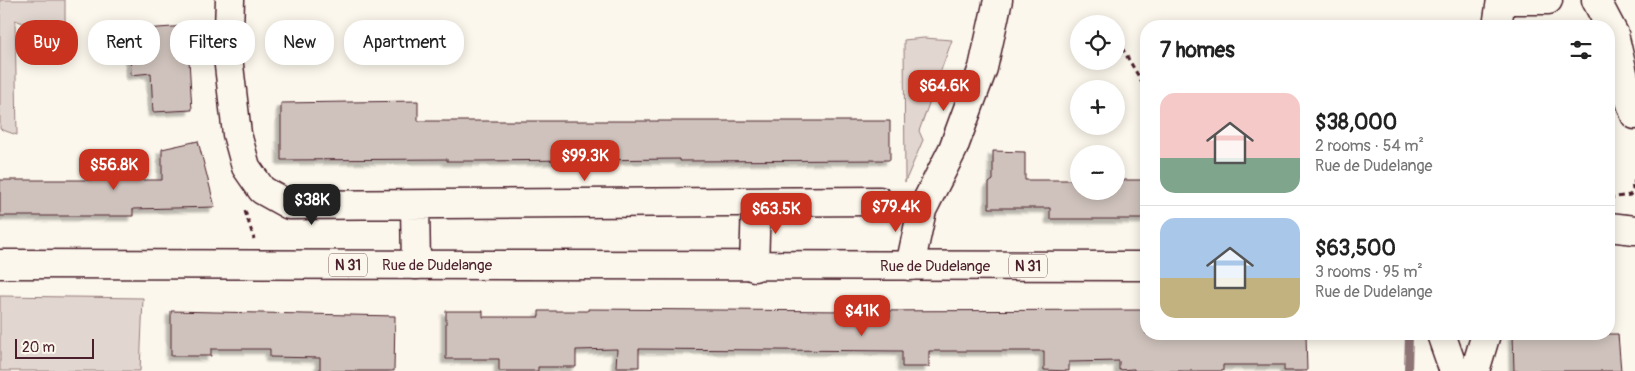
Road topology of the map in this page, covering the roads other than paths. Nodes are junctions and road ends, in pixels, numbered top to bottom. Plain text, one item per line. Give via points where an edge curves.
1 (230, 0) edge
2 (998, 0) edge
3 (1501, 0) edge
4 (1548, 0) edge
5 (1498, 20) edge
6 (1615, 38) edge
7 (1635, 116) edge
8 (879, 201) dead end
9 (756, 202) junction
10 (415, 205) junction
11 (1615, 228) edge
12 (1635, 230) edge
13 (0, 264) edge
14 (416, 265) junction
15 (910, 266) junction
16 (1140, 266) edge
17 (754, 267) junction
18 (1443, 340) edge
19 (1484, 340) edge
20 (1454, 371) edge
21 (1475, 371) edge

1 - 10 street via 228,57 237,134 246,167 262,190 289,205
2 - 15 street via 983,68 953,149 922,210
3 - 4 street
3 - 5 street
6 - 7 street
8 - 9 street
9 - 10 street
9 - 17 street
10 - 14 street
11 - 12 street
13 - 14 street, Rue de Dudelange / N 31
14 - 17 street, Rue de Dudelange / N 31
15 - 16 street, Rue de Dudelange / N 31
15 - 17 street, Rue de Dudelange / N 31
18 - 20 street
19 - 21 street

